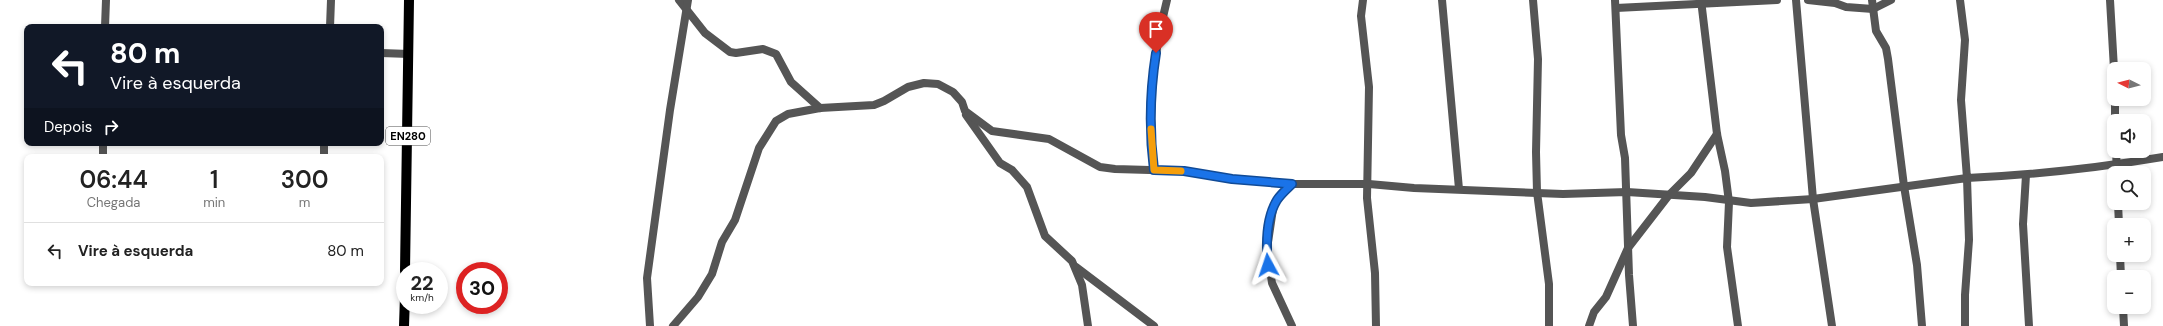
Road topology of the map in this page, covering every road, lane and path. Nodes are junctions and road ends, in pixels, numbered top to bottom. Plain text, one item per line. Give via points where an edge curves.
1 (106, 0) edge
2 (331, 0) edge
3 (409, 0) edge
4 (679, 0) edge
5 (688, 0) edge
6 (1167, 0) edge
7 (1363, 0) edge
8 (1442, 0) edge
9 (1533, 0) edge
10 (1778, 0) edge
11 (1796, 0) edge
12 (1808, 0) edge
13 (1872, 0) edge
14 (1891, 0) edge
15 (1960, 0) edge
16 (2110, 0) edge
17 (1701, 2) edge
18 (1616, 4) edge
19 (1873, 9) junction
20 (686, 10) junction
21 (105, 24) edge
22 (330, 24) edge
23 (384, 53) edge
24 (409, 54) junction
25 (2114, 62) edge
26 (820, 108) junction
27 (965, 111) junction
28 (1717, 134) junction
29 (2163, 157) edge
30 (2128, 166) edge
31 (1154, 170) junction
32 (2107, 170) edge
33 (2026, 175) junction
34 (1967, 178) junction
35 (1292, 184) junction
36 (1369, 184) junction
37 (1904, 186) junction
38 (1459, 189) junction
39 (1537, 192) junction
40 (1627, 192) junction
41 (1669, 195) junction
42 (1813, 199) junction
43 (1729, 202) junction
44 (1628, 248) junction
45 (406, 262) edge
46 (1076, 268) junction
47 (404, 314) edge
48 (2123, 314) edge
49 (404, 326) edge
50 (650, 326) edge
51 (674, 326) edge
52 (1088, 326) edge
53 (1154, 326) edge
54 (1292, 326) edge
55 (1376, 326) edge
56 (1549, 326) edge
57 (1589, 326) edge
58 (1634, 326) edge
59 (1738, 326) edge
60 (1832, 326) edge
61 (1922, 326) edge
62 (1965, 326) edge
63 (2029, 326) edge
64 (2124, 326) edge

1 - 21 street
2 - 22 street
3 - 24 main road, EN280
4 - 20 street
5 - 20 street
6 - 31 street via 1152,80 1151,137
7 - 36 street via 1361,16 1369,87
8 - 38 street
9 - 39 street via 1538,59
10 - 17 street
11 - 42 street
12 - 19 street via 1835,3 1846,8
13 - 19 street
14 - 19 street
15 - 34 street via 1965,40 1961,100
16 - 25 street
17 - 18 street
17 - 28 street
18 - 40 street via 1621,135
19 - 37 street via 1876,31 1886,48
20 - 26 street via 705,33 730,52 763,49 776,54 791,82
20 - 50 street via 647,278
23 - 24 street
24 - 45 main road, EN280
26 - 27 street via 874,105 903,89 924,83 938,84 950,90 962,102
26 - 51 street via 788,114 776,121 770,129 759,148 735,220 722,242 712,274 698,297
27 - 31 street via 992,131 1048,139 1100,167
27 - 46 street via 996,159 1012,170 1028,187 1045,236
28 - 41 street via 1691,173
28 - 43 street
29 - 30 street
31 - 35 street via 1184,171 1232,179
32 - 33 street
33 - 34 street
33 - 63 street via 2023,224
34 - 37 street
34 - 62 street via 1969,240
35 - 36 street
35 - 54 street via 1277,200 1273,210 1267,249 1272,283
36 - 38 street
36 - 55 street via 1367,198 1375,273
37 - 42 street
37 - 61 street via 1917,265
38 - 39 street
39 - 40 street
39 - 56 street via 1549,284
40 - 41 street
40 - 44 street
41 - 43 street via 1705,197
41 - 44 street
42 - 43 street via 1751,204
42 - 60 street
43 - 59 street via 1727,247
44 - 57 street via 1606,297 1594,312
44 - 58 street
46 - 52 street via 1082,284
46 - 53 street
47 - 49 main road
48 - 64 street

